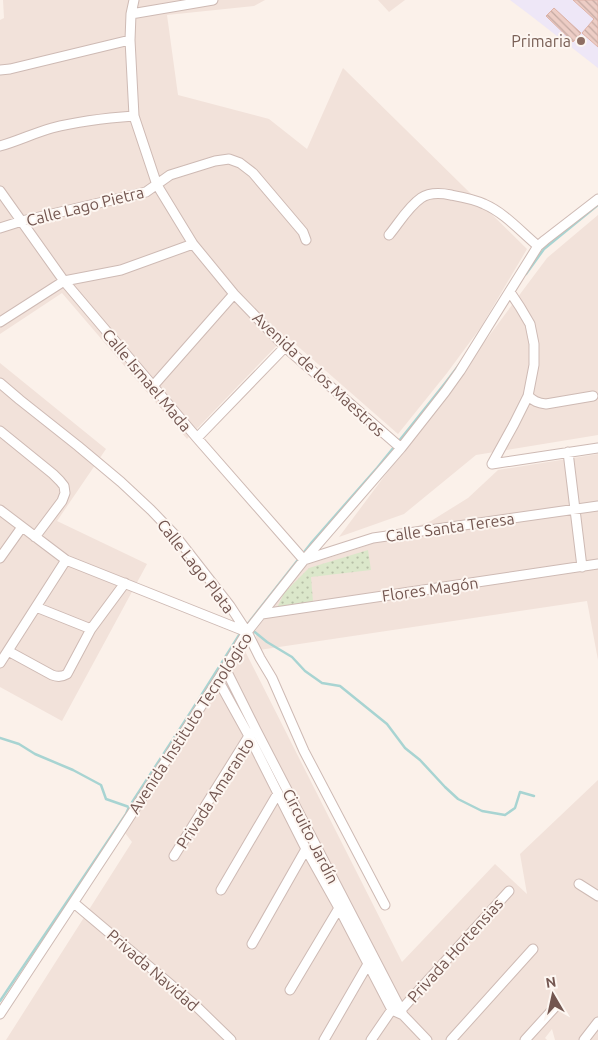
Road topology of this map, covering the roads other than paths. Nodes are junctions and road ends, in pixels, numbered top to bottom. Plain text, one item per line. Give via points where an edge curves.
1 (134, 0) edge
2 (213, 0) edge
3 (131, 14) junction
4 (130, 40) junction
5 (0, 70) edge
6 (134, 116) junction
7 (0, 146) edge
8 (157, 184) junction
9 (0, 191) edge
10 (598, 199) edge
11 (22, 221) junction
12 (0, 228) edge
13 (389, 235) dead end
14 (306, 240) dead end
15 (193, 244) junction
16 (538, 246) junction
17 (64, 281) junction
18 (510, 292) junction
19 (234, 294) junction
20 (0, 322) edge
21 (285, 347) junction
22 (0, 383) edge
23 (153, 386) junction
24 (528, 396) junction
25 (593, 396) dead end
26 (0, 431) edge
27 (197, 438) junction
28 (400, 448) junction
29 (598, 448) edge
30 (568, 452) junction
31 (598, 506) edge
32 (576, 509) junction
33 (0, 510) edge
34 (22, 527) junction
35 (35, 537) junction
36 (0, 558) edge
37 (66, 560) junction
38 (304, 560) junction
39 (598, 564) edge
40 (582, 567) junction
41 (125, 583) junction
42 (36, 607) junction
43 (262, 614) junction
44 (91, 629) junction
45 (247, 632) junction
46 (8, 651) junction
47 (0, 663) edge
48 (225, 668) junction
49 (218, 680) junction
50 (252, 733) junction
51 (278, 793) junction
52 (306, 849) junction
53 (174, 856) dead end
54 (579, 884) dead end
55 (220, 890) dead end
56 (509, 891) dead end
57 (598, 896) edge
58 (74, 903) junction
59 (385, 906) dead end
60 (339, 908) junction
61 (252, 944) dead end
62 (533, 949) dead end
63 (368, 964) junction
64 (290, 990) dead end
65 (556, 1007) dead end
66 (398, 1009) junction
67 (0, 1014) edge
68 (598, 1022) edge
69 (230, 1040) edge
70 (324, 1040) edge
71 (371, 1040) edge
72 (427, 1040) edge
73 (451, 1040) edge
74 (525, 1040) edge
75 (584, 1040) edge

1 - 3 street, Avenida de los Maestros
2 - 3 street
3 - 4 street, Avenida de los Maestros
4 - 5 street
4 - 6 street, Avenida de los Maestros
6 - 7 street via 51,128
6 - 8 street, Avenida de los Maestros
8 - 11 street, Calle Lago Pietra via 132,196
8 - 14 street, Calle Lago Pietra via 170,175 215,161 240,163 253,173 304,232
8 - 15 street, Avenida de los Maestros
9 - 11 street, Calle Ismael Mada
10 - 16 street, Avenida Instituto Tecnológico
11 - 12 street, Calle Lago Pietra
11 - 17 street, Calle Ismael Mada
13 - 16 street via 423,197 445,193 483,203
15 - 17 street via 121,270
15 - 19 street, Avenida de los Maestros
16 - 18 street, Avenida Instituto Tecnológico
17 - 20 street
17 - 23 street, Calle Ismael Mada
18 - 24 street via 530,324 534,344
18 - 28 street, Avenida Instituto Tecnológico via 460,371
19 - 21 street, Avenida de los Maestros
19 - 23 street
21 - 27 street
21 - 28 street, Avenida de los Maestros
22 - 45 street, Calle Lago Plata via 152,510 174,534
23 - 27 street, Calle Ismael Mada
24 - 25 street via 539,404
24 - 30 street via 492,464
26 - 35 street via 64,486 62,501
27 - 38 street, Calle Ismael Mada
28 - 38 street, Avenida Instituto Tecnológico
29 - 30 street
30 - 32 street
31 - 32 street, Calle Santa Teresa
32 - 38 street, Calle Santa Teresa via 373,538
32 - 40 street
33 - 34 street
34 - 35 street
34 - 36 street
35 - 37 street
37 - 41 street
37 - 42 street
38 - 43 street, Avenida Instituto Tecnológico
39 - 40 street, Flores Magón
40 - 43 street, Flores Magón
41 - 44 street
41 - 45 street
42 - 44 street
42 - 46 street
43 - 45 street, Avenida Instituto Tecnológico
44 - 46 street via 67,674 62,676 57,677
45 - 48 street, Avenida Instituto Tecnológico
45 - 59 street, Calle Lago Plata via 272,678 304,751
46 - 47 street
48 - 49 street, Avenida Instituto Tecnológico
48 - 50 street, Circuito Jardín
49 - 50 street, Circuito Jardín
49 - 58 street, Avenida Instituto Tecnológico
50 - 51 street, Circuito Jardín
50 - 53 street, Privada Amaranto
50 - 66 street, Circuito Jardín
51 - 52 street, Circuito Jardín
51 - 55 street
52 - 60 street, Circuito Jardín
52 - 61 street
54 - 57 street
56 - 66 street, Privada Hortensias
58 - 67 street, Avenida Instituto Tecnológico
58 - 69 street, Privada Navidad via 196,1006
60 - 63 street, Circuito Jardín
60 - 64 street
62 - 73 street
63 - 66 street, Circuito Jardín
63 - 70 street
65 - 74 street
66 - 71 street
66 - 72 street, Circuito Jardín
68 - 75 street

